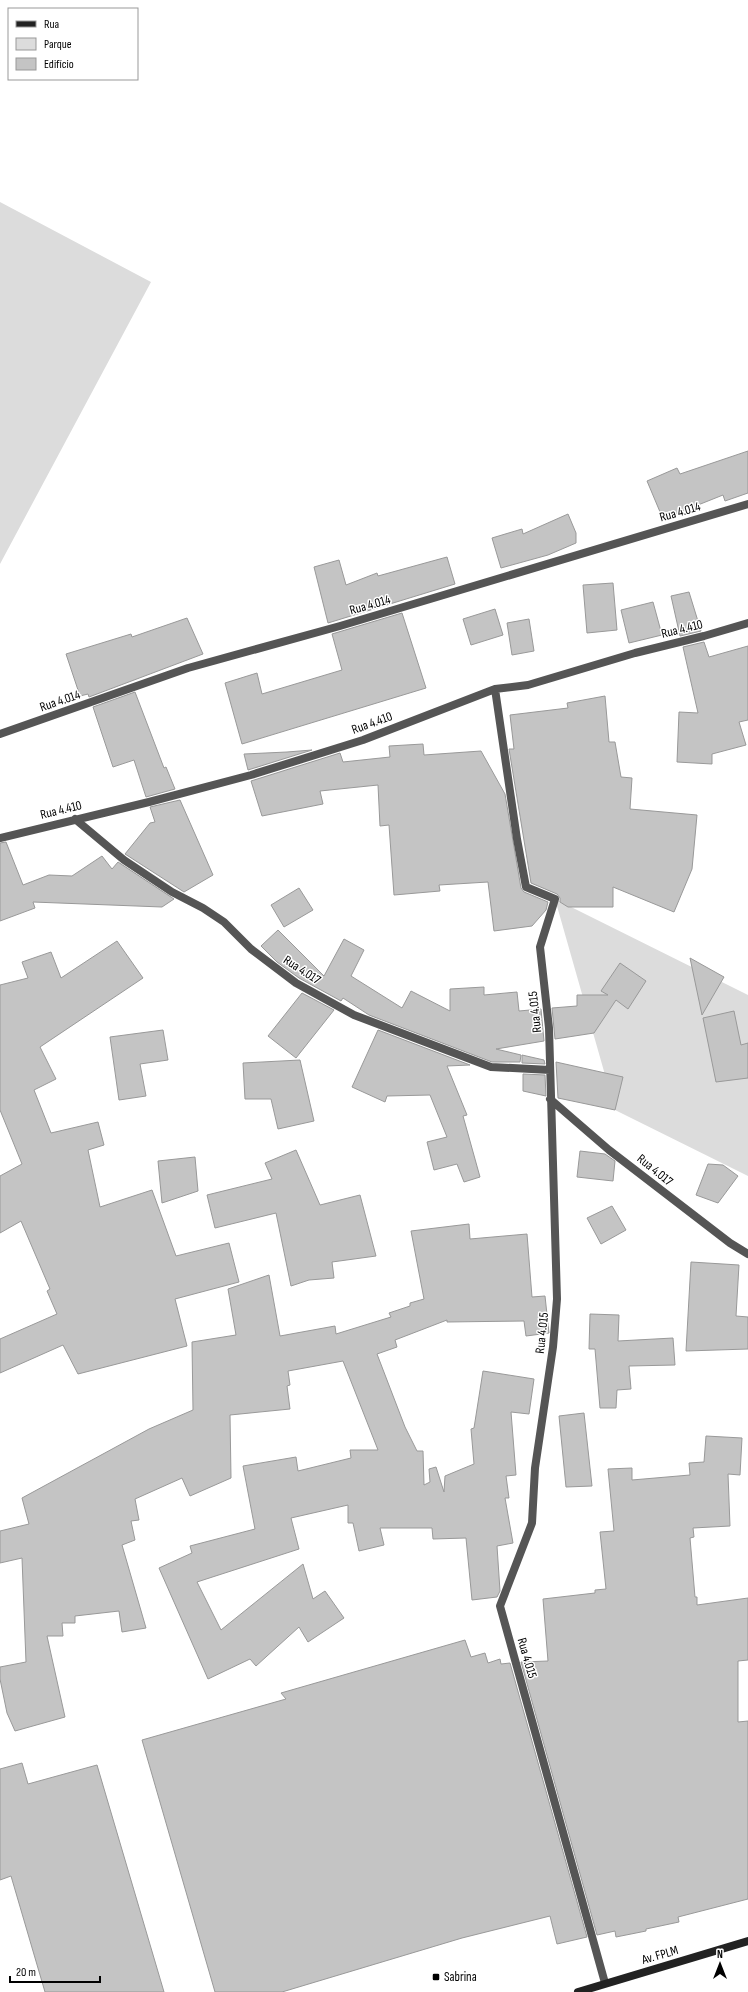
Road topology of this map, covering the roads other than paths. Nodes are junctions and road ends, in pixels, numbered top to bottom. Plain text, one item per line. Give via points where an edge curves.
1 (748, 504) edge
2 (748, 623) edge
3 (496, 689) junction
4 (0, 734) edge
5 (75, 818) junction
6 (0, 838) edge
7 (550, 1070) junction
8 (550, 1099) junction
9 (748, 1254) edge
10 (748, 1941) edge
11 (605, 1983) junction
12 (578, 1992) edge

1 - 4 street, Rua 4.014 via 340,626 188,668
2 - 3 street, Rua 4.410 via 528,685
3 - 5 street, Rua 4.410 via 363,740 266,770 149,802
3 - 7 street, Rua 4.015 via 526,887 555,899 540,947 549,1028
5 - 6 street, Rua 4.410
5 - 7 street, Rua 4.017 via 124,860 224,922 251,949 296,982 354,1015 490,1067
7 - 8 street, Rua 4.015
8 - 9 street, Rua 4.017 via 609,1150
8 - 11 street, Rua 4.015 via 557,1300 553,1347 536,1468 532,1523 500,1606
10 - 11 main road, Av. FPLM
11 - 12 main road, Av. FPLM

